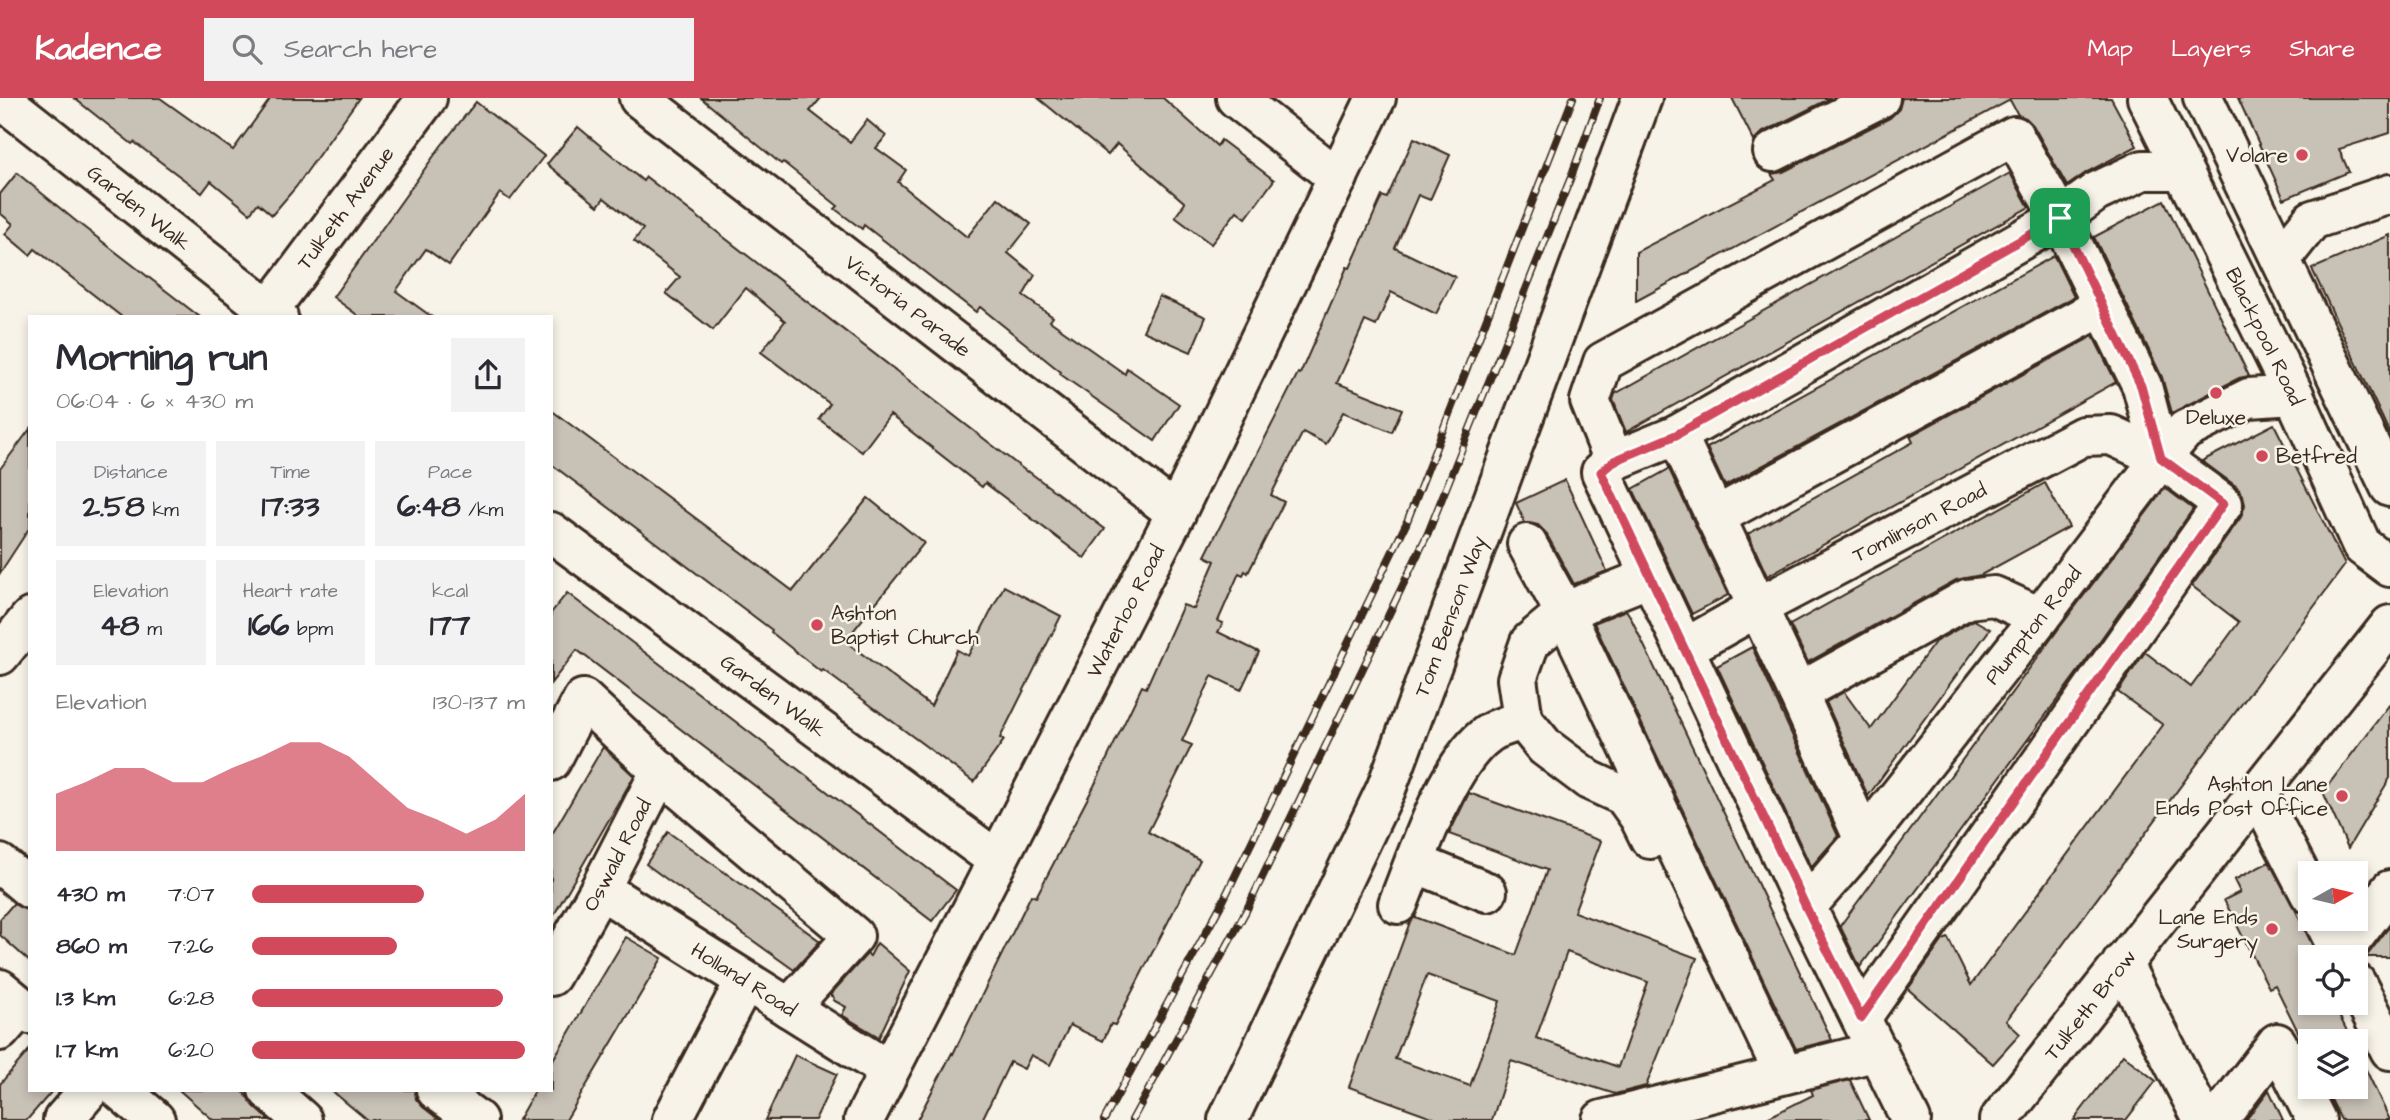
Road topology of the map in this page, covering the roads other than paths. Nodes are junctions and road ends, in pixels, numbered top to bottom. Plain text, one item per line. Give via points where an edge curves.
1 (0, 98) edge
2 (427, 98) edge
3 (639, 98) edge
4 (1236, 98) edge
5 (1376, 98) edge
6 (1642, 98) edge
7 (1880, 98) edge
8 (2147, 98) edge
9 (2203, 98) edge
10 (1773, 152) dead end
11 (2182, 170) junction
12 (1338, 178) junction
13 (2390, 194) edge
14 (2060, 218) junction
15 (2281, 259) junction
16 (2103, 306) junction
17 (270, 314) edge
18 (2294, 395) junction
19 (1676, 435) junction
20 (2161, 458) junction
21 (1608, 467) junction
22 (2390, 487) edge
23 (1175, 513) junction
24 (1715, 517) junction
25 (554, 540) edge
26 (1527, 544) dead end
27 (2390, 567) edge
28 (1650, 578) junction
29 (1758, 607) junction
30 (1566, 613) junction
31 (2040, 617) junction
32 (28, 620) edge
33 (2390, 625) edge
34 (1685, 648) junction
35 (0, 655) edge
36 (1798, 693) junction
37 (1523, 720) junction
38 (553, 757) edge
39 (661, 770) junction
40 (2258, 792) junction
41 (1864, 840) junction
42 (997, 860) junction
43 (1415, 863) junction
44 (2298, 870) edge
45 (600, 889) junction
46 (2390, 890) edge
47 (1487, 892) dead end
48 (1398, 904) dead end
49 (1806, 907) junction
50 (1694, 929) dead end
51 (2358, 945) edge
52 (2122, 963) junction
53 (553, 972) edge
54 (746, 981) junction
55 (789, 1008) junction
56 (2368, 1008) edge
57 (1870, 1034) junction
58 (2390, 1050) edge
59 (888, 1070) junction
60 (1784, 1074) junction
61 (87, 1092) edge
62 (122, 1092) edge
63 (270, 1092) edge
64 (440, 1092) edge
65 (477, 1112) edge
66 (63, 1120) edge
67 (155, 1120) edge
68 (302, 1120) edge
69 (672, 1120) edge
70 (864, 1120) edge
71 (1228, 1120) edge
72 (1602, 1120) edge
73 (1911, 1120) edge
74 (1999, 1120) edge
75 (2203, 1120) edge
76 (2218, 1120) edge
77 (2316, 1120) edge

1 - 17 main road, Garden Walk
2 - 17 main road, Tulketh Avenue
3 - 23 main road, Victoria Parade
4 - 12 main road
5 - 12 main road, Waterloo Road
6 - 71 main road, Tom Benson Way via 1386,789
7 - 10 main road
8 - 11 main road, Blackpool Road
9 - 15 main road
11 - 14 main road via 2143,170 2096,192
11 - 18 main road, Blackpool Road
12 - 23 main road, Waterloo Road
13 - 15 main road via 2312,219
14 - 16 main road
14 - 19 main road
14 - 21 main road via 2014,136 1603,362 1590,401
15 - 22 main road
16 - 20 main road via 2141,386
16 - 24 main road
18 - 20 main road, Plumpton Road via 2249,398 2185,430
18 - 27 main road, Blackpool Road via 2362,545
19 - 21 main road
19 - 24 main road
20 - 29 main road, Tomlinson Road via 2111,435 2083,436
20 - 31 main road, Plumpton Road
20 - 57 main road, Tomlinson Road via 2223,504
21 - 28 main road
23 - 42 main road, Waterloo Road
24 - 29 main road
25 - 42 main road, Garden Walk
26 - 30 main road
28 - 30 main road
28 - 34 main road
29 - 34 main road, Tomlinson Road
29 - 36 main road
30 - 37 main road via 1530,642 1517,679
30 - 60 main road
31 - 36 main road via 1994,596 1967,599
31 - 41 main road, Plumpton Road
32 - 35 main road
33 - 40 main road, Tulketh Brow
34 - 49 main road
36 - 41 main road
37 - 43 main road via 1488,733 1463,761 1437,808
37 - 50 main road via 1545,747 1589,780 1624,796
38 - 39 main road via 583,699
39 - 45 main road, Oswald Road
39 - 55 main road via 854,936
40 - 44 main road
40 - 52 main road, Tulketh Brow
41 - 49 main road, Plumpton Road
42 - 59 main road, Waterloo Road
43 - 47 main road
43 - 48 main road
45 - 53 main road, Oswald Road
45 - 54 main road, Holland Road
46 - 51 main road
49 - 57 main road
52 - 74 main road, Tulketh Brow
52 - 75 main road
54 - 55 main road, Holland Road
54 - 69 main road
55 - 59 main road, Holland Road
56 - 58 main road
57 - 60 main road
57 - 73 main road
59 - 70 main road, Waterloo Road
60 - 72 main road
61 - 66 main road
62 - 67 main road
63 - 68 main road
64 - 65 main road
76 - 77 main road via 2277,1043

